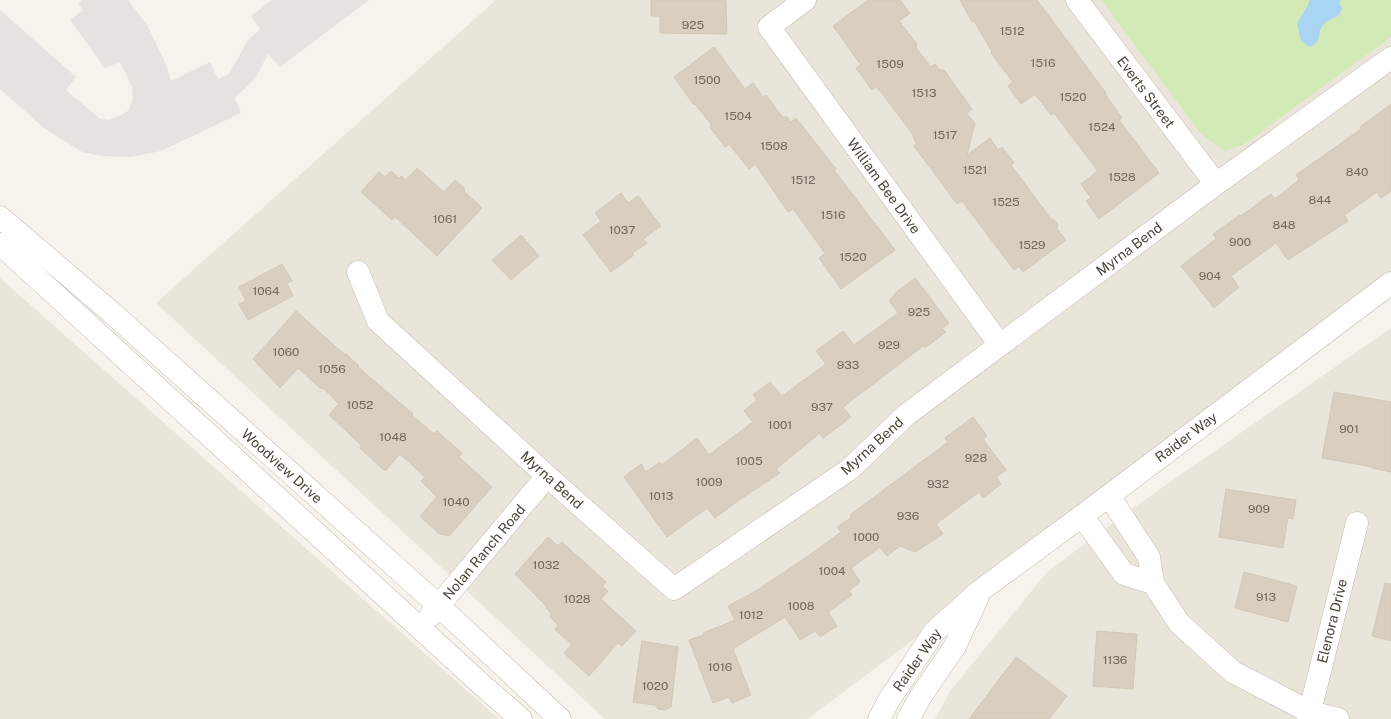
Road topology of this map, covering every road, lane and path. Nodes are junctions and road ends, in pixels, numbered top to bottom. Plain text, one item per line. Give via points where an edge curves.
1 (805, 0) edge
2 (1077, 0) edge
3 (1391, 58) edge
4 (1216, 184) junction
5 (0, 217) edge
6 (0, 244) edge
7 (358, 272) dead end
8 (1391, 283) edge
9 (1000, 345) junction
10 (548, 476) junction
11 (1109, 496) junction
12 (1082, 516) junction
13 (1357, 523) dead end
14 (1153, 584) junction
15 (981, 590) junction
16 (438, 606) junction
17 (419, 627) junction
18 (1309, 716) edge
19 (521, 719) edge
20 (560, 719) edge
21 (879, 719) edge
22 (908, 719) edge
23 (1338, 719) edge

1 - 9 street, William Bee Drive via 769,28
2 - 4 street, Everts Street
3 - 4 street, Myrna Bend
4 - 9 street, Myrna Bend
5 - 16 street, Woodview Drive via 110,312
6 - 17 street, Woodview Drive
7 - 10 street, Myrna Bend via 378,321
8 - 11 street, Raider Way
9 - 10 street, Myrna Bend via 906,415 850,469 674,589
10 - 16 street, Nolan Ranch Road
11 - 12 street, Raider Way
11 - 14 street via 1149,557
12 - 14 street via 1124,574
12 - 15 street, Raider Way
13 - 18 street, Elenora Drive
14 - 18 street via 1179,623 1233,672
15 - 21 street, Raider Way via 934,632
15 - 22 street, Raider Way via 955,646
16 - 17 street, Nolan Ranch Road
16 - 20 street, Woodview Drive
17 - 19 street, Woodview Drive
18 - 23 street

